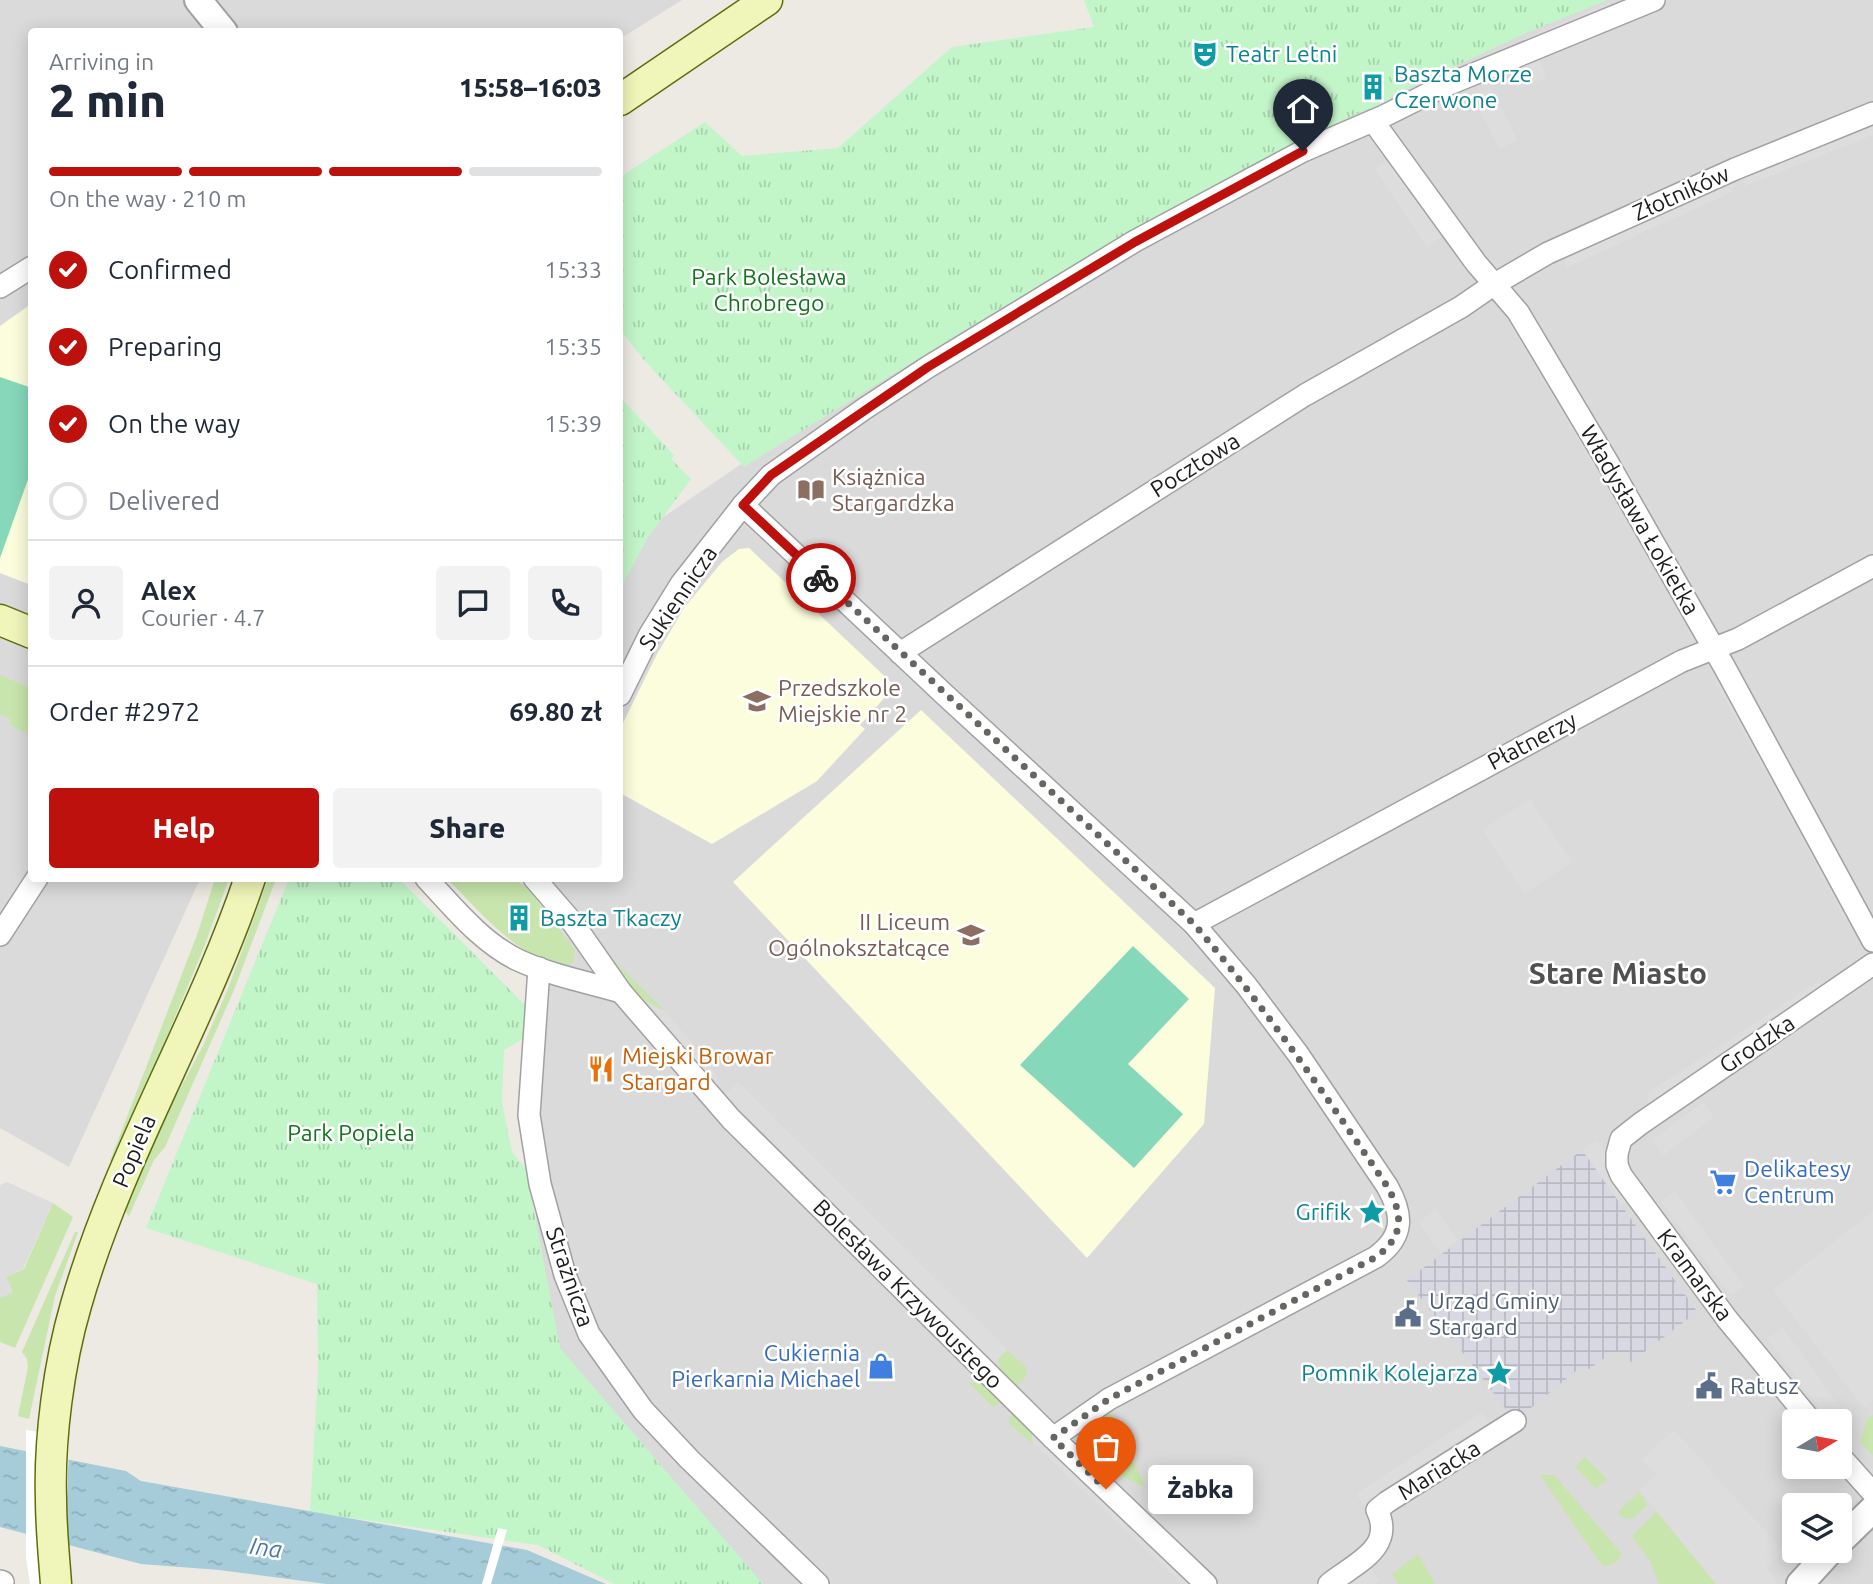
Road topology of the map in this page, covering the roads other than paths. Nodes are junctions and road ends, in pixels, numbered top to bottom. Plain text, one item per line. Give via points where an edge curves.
1 (198, 0) edge
2 (766, 0) edge
3 (1654, 0) edge
4 (221, 28) edge
5 (623, 98) edge
6 (1873, 113) edge
7 (1373, 121) junction
8 (28, 270) edge
9 (1493, 285) junction
10 (0, 287) edge
11 (743, 505) junction
12 (1873, 566) edge
13 (0, 620) edge
14 (28, 631) edge
15 (1713, 648) junction
16 (900, 653) junction
17 (623, 689) edge
18 (34, 882) edge
19 (248, 882) edge
20 (430, 882) edge
21 (539, 882) edge
22 (1194, 924) junction
23 (0, 935) edge
24 (1873, 941) edge
25 (1873, 964) edge
26 (539, 968) junction
27 (621, 992) junction
28 (1640, 1124) joint
29 (1801, 1409) edge
30 (1515, 1421) dead end
31 (1053, 1438) junction
32 (1852, 1470) edge
33 (1873, 1493) edge
34 (1873, 1509) edge
35 (1852, 1529) edge
36 (1819, 1563) edge
37 (56, 1584) edge
38 (818, 1584) edge
39 (1206, 1584) edge
40 (1329, 1584) edge
41 (1800, 1584) edge

1 - 4 street
2 - 5 main road
3 - 7 street, Sukiennicza via 1453,82
6 - 9 street, Złotników via 1548,253
7 - 9 street, Władysława Łokietka
7 - 11 street, Sukiennicza via 1303,151 1135,242 1015,314 854,416 771,475
8 - 10 street
9 - 15 street, Władysława Łokietka via 1518,313 1546,359
9 - 16 street, Pocztowa via 1305,396
11 - 16 street
11 - 17 street, Sukiennicza via 681,584 649,634
12 - 15 street, Płatnerzy
13 - 14 main road
15 - 22 street, Płatnerzy
15 - 24 street, Władysława Łokietka
16 - 22 street
18 - 23 street
19 - 37 main road, Popiela via 208,988 142,1127 75,1306 54,1435 51,1498
20 - 26 street via 496,947
21 - 27 street, Bolesława Krzywoustego
22 - 31 street via 1298,1054 1387,1186 1398,1205 1396,1235 1376,1257 1109,1399
25 - 28 street, Grodzka
26 - 27 street
26 - 38 street, Strażnicza via 529,1115 540,1184 561,1262 589,1334 643,1410
27 - 31 street, Bolesława Krzywoustego via 731,1119
28 - 29 street, Kramarska via 1621,1139 1617,1165 1621,1175 1727,1319
30 - 40 street, Mariacka via 1377,1510 1384,1525 1381,1541
31 - 39 street, Bolesława Krzywoustego
32 - 33 street
34 - 35 street
36 - 41 street

